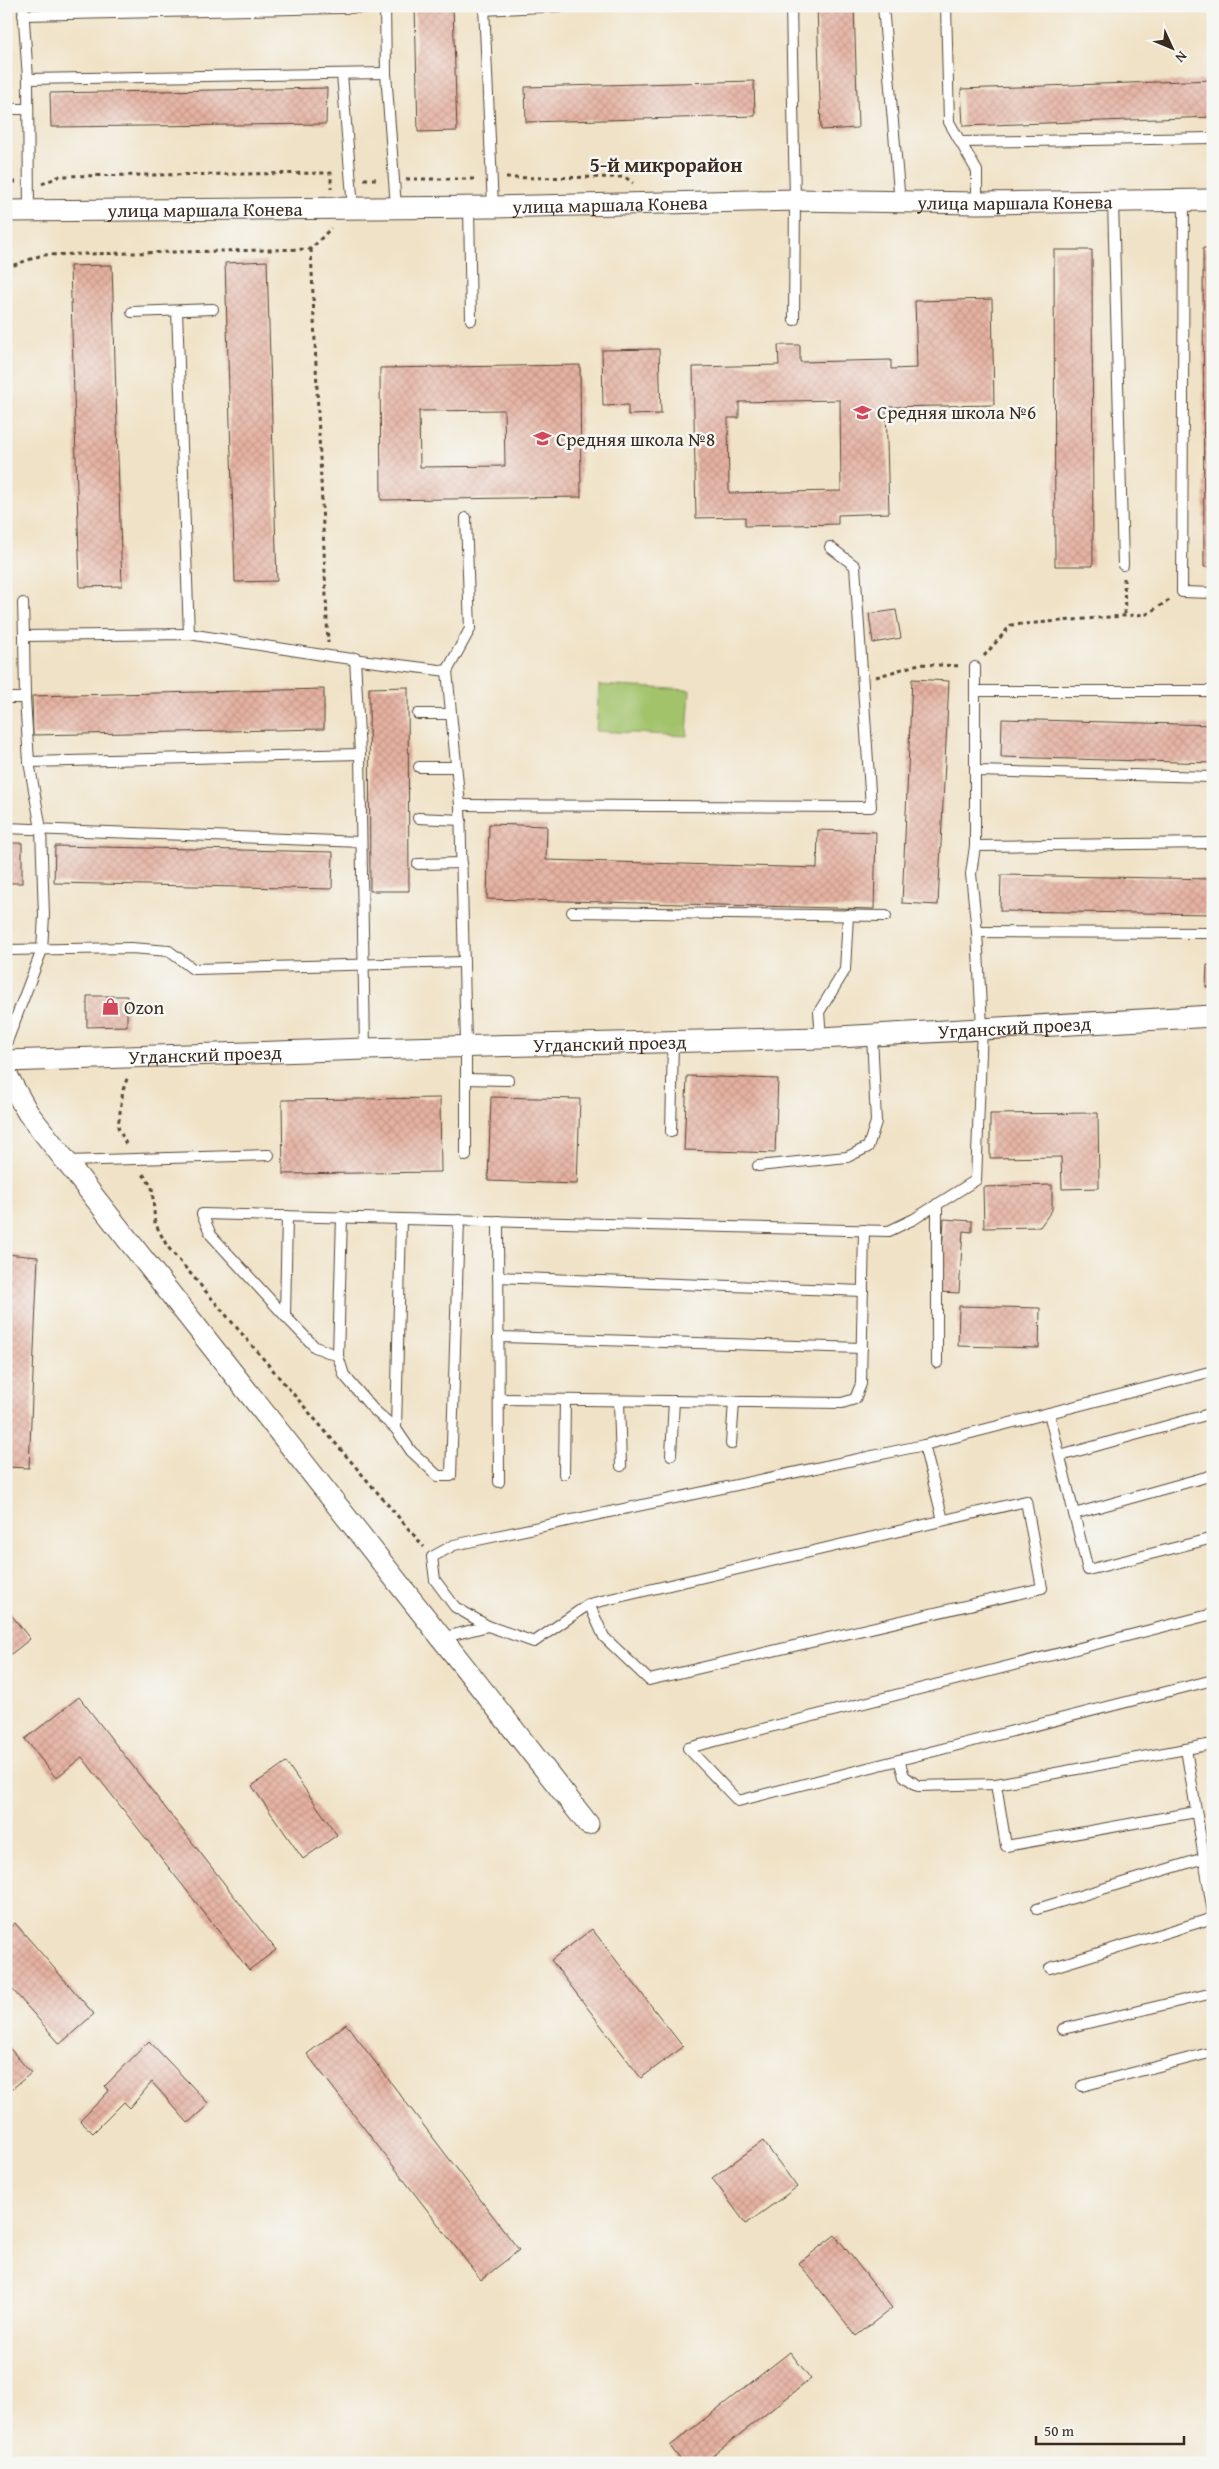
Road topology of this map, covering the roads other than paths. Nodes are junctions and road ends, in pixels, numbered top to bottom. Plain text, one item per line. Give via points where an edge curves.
1 (384, 6) edge
2 (562, 6) edge
3 (791, 6) edge
4 (883, 6) edge
5 (946, 6) edge
6 (484, 8) edge
7 (23, 10) edge
8 (386, 73) junction
9 (342, 74) junction
10 (28, 79) junction
11 (28, 108) junction
12 (6, 109) edge
13 (1213, 138) edge
14 (961, 142) junction
15 (1184, 199) junction
16 (795, 200) junction
17 (1113, 200) junction
18 (1213, 200) edge
19 (900, 202) junction
20 (977, 203) junction
21 (493, 206) junction
22 (396, 207) junction
23 (469, 207) junction
24 (353, 208) junction
25 (6, 212) edge
26 (29, 212) junction
27 (214, 309) dead end
28 (177, 311) junction
29 (132, 312) dead end
30 (471, 320) dead end
31 (794, 320) dead end
32 (466, 518) dead end
33 (830, 547) dead end
34 (1123, 565) road end
35 (1213, 593) edge
36 (23, 603) dead end
37 (189, 634) junction
38 (24, 636) junction
39 (355, 658) junction
40 (975, 667) road end
41 (447, 671) junction
42 (1213, 691) edge
43 (975, 692) junction
44 (6, 698) edge
45 (25, 698) junction
46 (418, 714) dead end
47 (452, 714) junction
48 (360, 754) junction
49 (30, 762) junction
50 (419, 767) dead end
51 (456, 767) junction
52 (975, 771) junction
53 (1213, 777) edge
54 (460, 805) junction
55 (418, 818) dead end
56 (460, 820) junction
57 (6, 828) edge
58 (40, 829) junction
59 (361, 842) junction
60 (1213, 844) edge
61 (975, 846) junction
62 (462, 862) junction
63 (418, 864) dead end
64 (572, 912) dead end
65 (848, 915) junction
66 (886, 916) dead end
67 (977, 932) junction
68 (1213, 932) edge
69 (6, 950) edge
70 (42, 950) junction
71 (464, 962) junction
72 (363, 965) junction
73 (1213, 1016) edge
74 (982, 1027) junction
75 (872, 1034) junction
76 (821, 1038) junction
77 (673, 1041) junction
78 (6, 1044) edge
79 (466, 1046) junction
80 (365, 1049) junction
81 (6, 1061) edge
82 (6, 1074) edge
83 (466, 1079) junction
84 (508, 1080) dead end
85 (671, 1132) dead end
86 (269, 1155) dead end
87 (466, 1156) dead end
88 (66, 1161) junction
89 (758, 1166) dead end
90 (937, 1204) junction
91 (286, 1216) junction
92 (342, 1217) junction
93 (401, 1219) junction
94 (459, 1220) junction
95 (498, 1221) junction
96 (864, 1230) junction
97 (498, 1277) junction
98 (863, 1291) junction
99 (285, 1316) junction
100 (498, 1337) junction
101 (862, 1348) junction
102 (338, 1356) junction
103 (937, 1363) dead end
104 (1213, 1371) edge
105 (499, 1399) junction
106 (565, 1400) junction
107 (620, 1400) junction
108 (674, 1401) junction
109 (734, 1402) junction
110 (1049, 1413) junction
111 (1213, 1413) edge
112 (396, 1429) junction
113 (731, 1444) dead end
114 (924, 1445) junction
115 (671, 1455) dead end
116 (1060, 1456) junction
117 (621, 1466) dead end
118 (564, 1474) dead end
119 (1213, 1475) edge
120 (498, 1482) dead end
121 (1074, 1514) junction
122 (943, 1520) junction
123 (1213, 1538) edge
124 (589, 1604) junction
125 (1213, 1614) edge
126 (488, 1626) junction
127 (441, 1638) junction
128 (1213, 1680) edge
129 (1213, 1744) edge
130 (1186, 1749) junction
131 (899, 1760) junction
132 (996, 1784) junction
133 (1196, 1812) junction
134 (588, 1824) dead end
135 (1204, 1858) junction
136 (1037, 1910) dead end
137 (1213, 1913) edge
138 (1213, 1918) edge
139 (1050, 1968) dead end
140 (1213, 1992) edge
141 (1063, 2029) dead end
142 (1213, 2048) edge
143 (1082, 2086) dead end

1 - 7 lane
1 - 8 lane
2 - 6 lane
3 - 16 lane
4 - 19 lane
5 - 14 lane via 949,122
6 - 21 lane
7 - 10 lane
8 - 9 lane
8 - 22 lane
9 - 10 lane
9 - 24 lane
10 - 11 lane
11 - 12 lane
11 - 26 lane
13 - 14 lane
14 - 20 lane via 977,171
15 - 17 street, улица маршала Конева
15 - 18 street, улица маршала Конева
15 - 35 lane via 1182,592
16 - 19 street, улица маршала Конева
16 - 21 street, улица маршала Конева
16 - 31 lane
17 - 20 street, улица маршала Конева
17 - 34 lane
19 - 20 street, улица маршала Конева
21 - 23 street, улица маршала Конева
22 - 23 street, улица маршала Конева
22 - 24 street, улица маршала Конева
23 - 30 lane
24 - 26 street, улица маршала Конева
25 - 26 street, улица маршала Конева
27 - 28 lane
28 - 29 lane
28 - 37 lane
32 - 41 lane via 470,629
33 - 54 lane via 855,566 871,807
36 - 38 lane
37 - 38 lane
37 - 39 lane
38 - 45 lane
39 - 41 lane
39 - 48 lane
40 - 43 lane
41 - 47 lane
42 - 43 lane
43 - 52 lane
44 - 45 lane
45 - 49 lane
46 - 47 lane
47 - 51 lane
48 - 49 lane
48 - 59 lane
49 - 58 lane
50 - 51 lane
51 - 54 lane
52 - 53 lane
52 - 61 lane
54 - 56 lane
55 - 56 lane
56 - 62 lane
57 - 58 lane
58 - 59 lane
58 - 70 lane via 44,915
59 - 72 lane
60 - 61 lane
61 - 67 lane via 971,874
62 - 63 lane
62 - 71 lane
64 - 65 lane
65 - 66 lane
65 - 76 lane via 844,970 819,1012
67 - 68 lane
67 - 74 lane
69 - 70 lane
70 - 72 lane via 131,948 169,951 193,969
70 - 78 lane
71 - 72 lane
71 - 79 lane
72 - 80 lane
73 - 74 street, Угданский проезд
74 - 75 street, Угданский проезд
74 - 90 lane via 976,1180
75 - 76 street, Угданский проезд
75 - 89 lane via 876,1122 868,1147 847,1156
76 - 77 street, Угданский проезд
77 - 79 street, Угданский проезд
77 - 85 lane
79 - 80 street, Угданский проезд
79 - 83 lane
80 - 81 street, Угданский проезд
82 - 88 street via 28,1113
83 - 84 lane
83 - 87 lane
86 - 88 lane
88 - 127 street
90 - 96 lane via 889,1231
90 - 103 lane
91 - 92 lane
91 - 99 lane
91 - 99 lane via 202,1214 211,1235
92 - 93 lane
92 - 102 lane
93 - 94 lane
93 - 112 lane
94 - 95 lane
94 - 112 lane via 451,1476 438,1476 411,1451
95 - 96 lane
95 - 97 lane
96 - 98 lane
97 - 98 lane
97 - 100 lane
98 - 101 lane
99 - 102 lane via 315,1347
100 - 101 lane
100 - 105 lane
101 - 109 lane via 861,1384 854,1399 842,1403
102 - 112 lane via 344,1375
104 - 110 lane
105 - 106 lane
105 - 120 lane
106 - 107 lane
106 - 118 lane
107 - 108 lane
107 - 117 lane
108 - 109 lane
108 - 115 lane
109 - 113 lane
110 - 114 lane
110 - 116 lane
111 - 116 lane
114 - 122 lane
114 - 126 lane via 454,1545 432,1556 435,1580 455,1607
116 - 121 lane
119 - 121 lane
121 - 123 lane via 1088,1570
122 - 124 lane
122 - 124 lane via 1026,1501 1042,1588 649,1680 604,1637
124 - 126 lane via 534,1642
125 - 131 lane via 688,1748 738,1801
126 - 127 lane
127 - 134 street
128 - 131 lane
129 - 130 lane
130 - 132 lane
130 - 133 lane
131 - 132 lane via 904,1776 918,1786
132 - 133 lane via 1006,1846
133 - 135 lane
135 - 136 lane
135 - 137 lane
138 - 139 lane
140 - 141 lane
142 - 143 lane via 1209,2053

